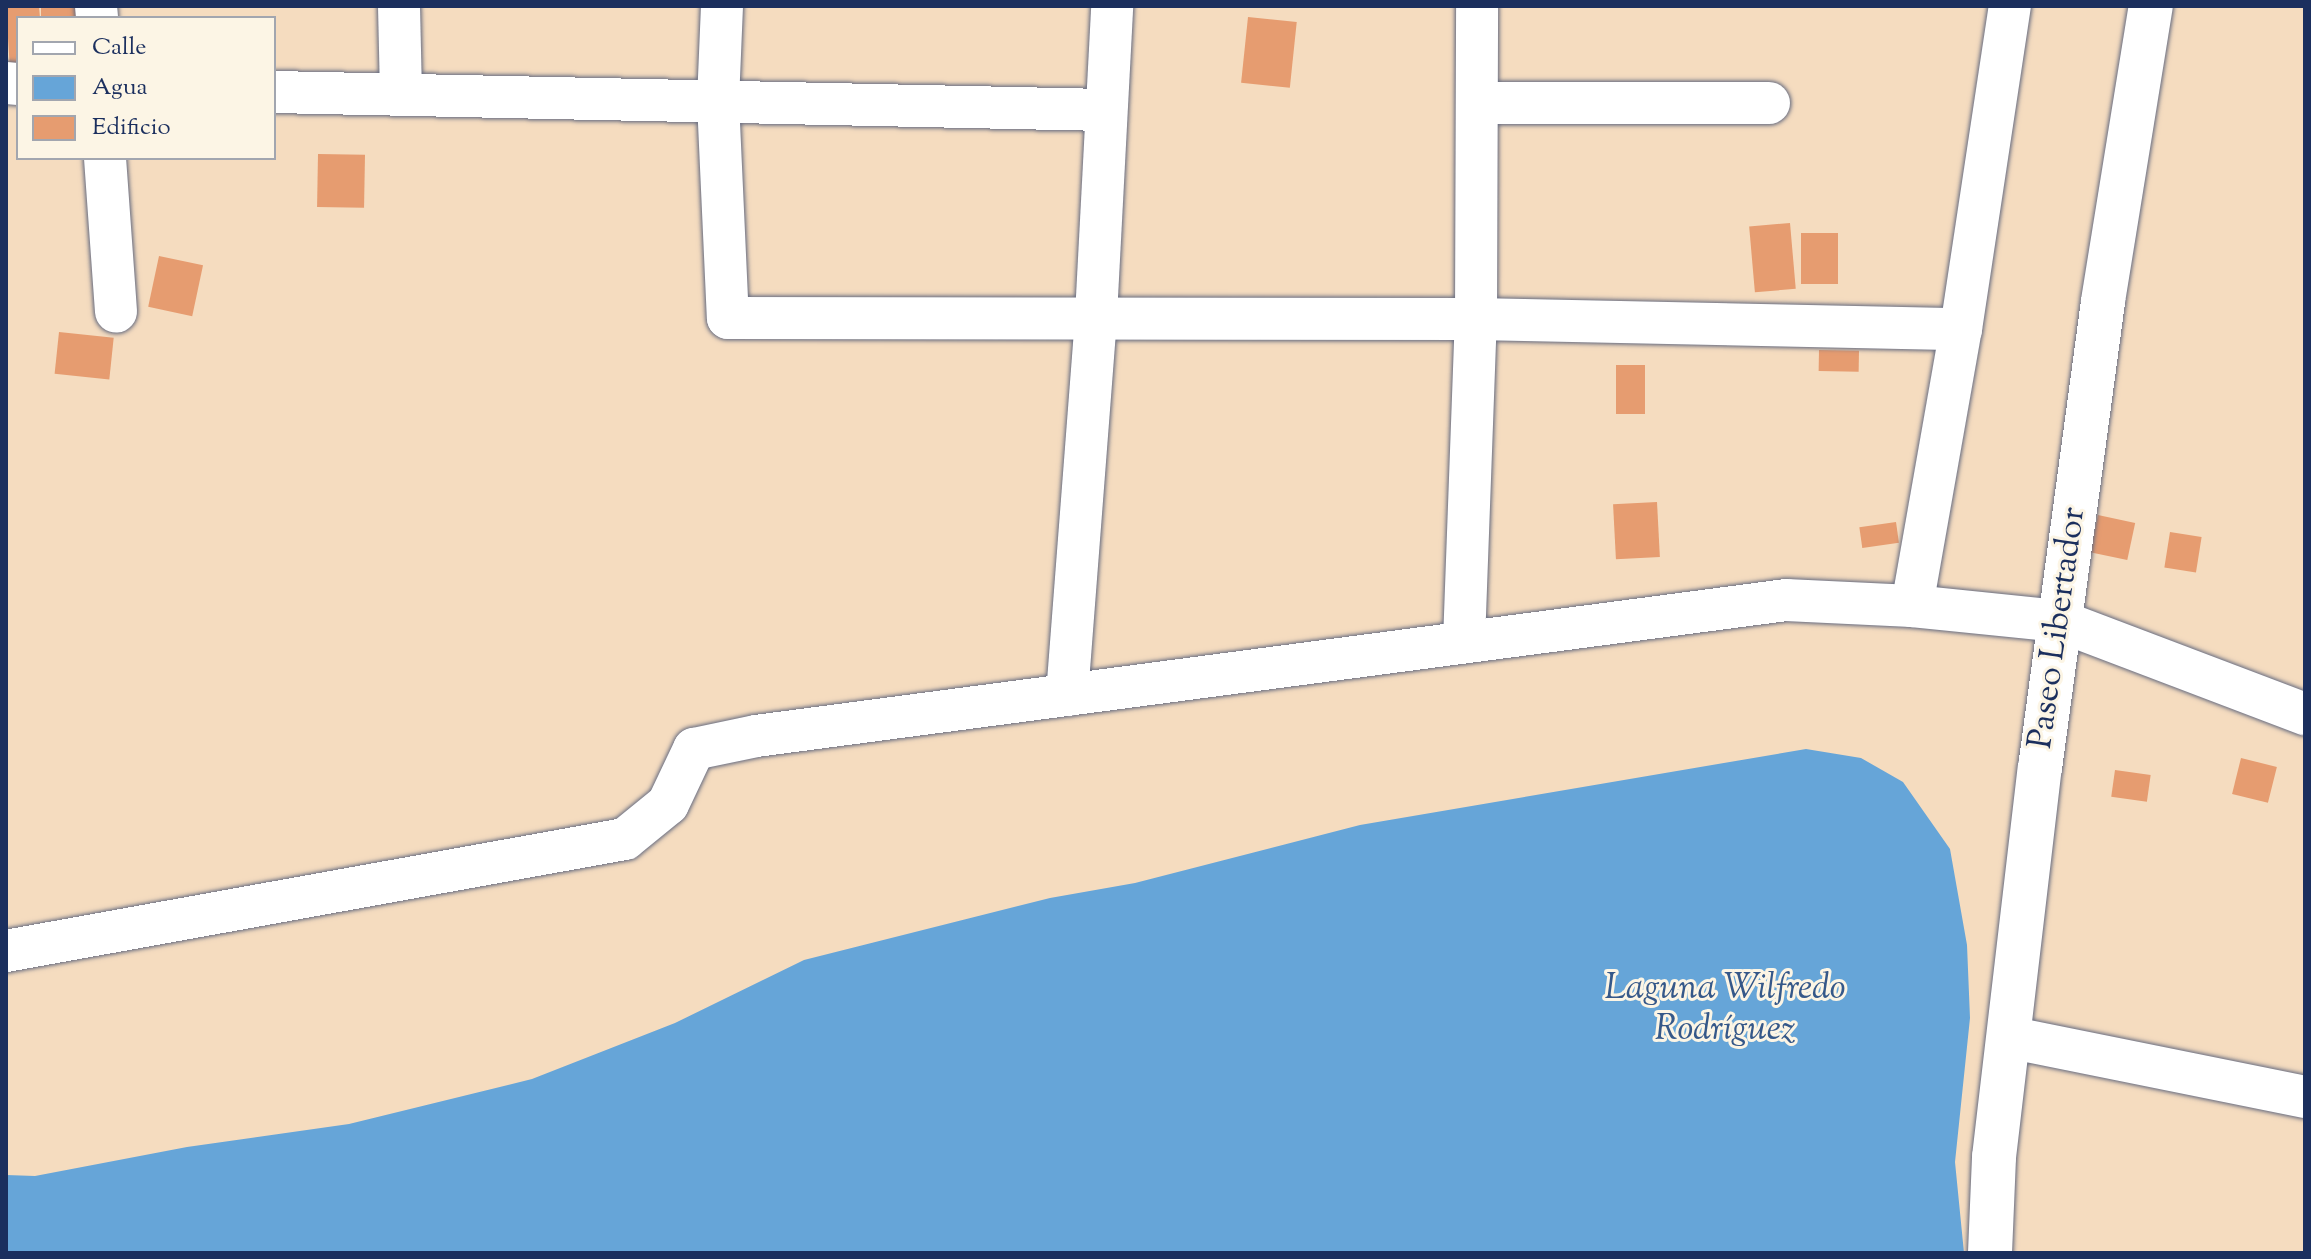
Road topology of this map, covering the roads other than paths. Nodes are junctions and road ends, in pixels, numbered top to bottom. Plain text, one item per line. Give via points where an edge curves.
1 (399, 6) edge
2 (722, 6) edge
3 (1112, 6) edge
4 (1477, 6) edge
5 (2010, 6) edge
6 (2151, 6) edge
7 (276, 92) edge
8 (401, 94) junction
9 (718, 101) junction
10 (1477, 103) junction
11 (1769, 103) dead end
12 (1105, 110) junction
13 (105, 160) edge
14 (116, 312) dead end
15 (1096, 316) junction
16 (1476, 319) junction
17 (1961, 329) junction
18 (1912, 606) junction
19 (2060, 621) junction
20 (1464, 642) junction
21 (1067, 695) junction
22 (2303, 711) edge
23 (6, 951) edge
24 (2008, 1037) junction
25 (2305, 1097) edge
26 (1990, 1253) edge

1 - 8 street
2 - 9 street
3 - 12 street
4 - 10 street
5 - 17 street
6 - 19 main road, Paseo Libertador via 2103,301
7 - 8 street
8 - 9 street
9 - 12 street
9 - 15 street via 728,318
10 - 11 street
10 - 16 street
12 - 15 street
13 - 14 street
15 - 16 street
15 - 21 street
16 - 17 street
16 - 20 street
17 - 18 street
18 - 19 street
18 - 20 street via 1786,600
19 - 22 street
19 - 24 main road, Paseo Libertador
20 - 21 street
21 - 23 street via 694,749 668,804 625,839
24 - 25 street
24 - 26 main road, Paseo Libertador

